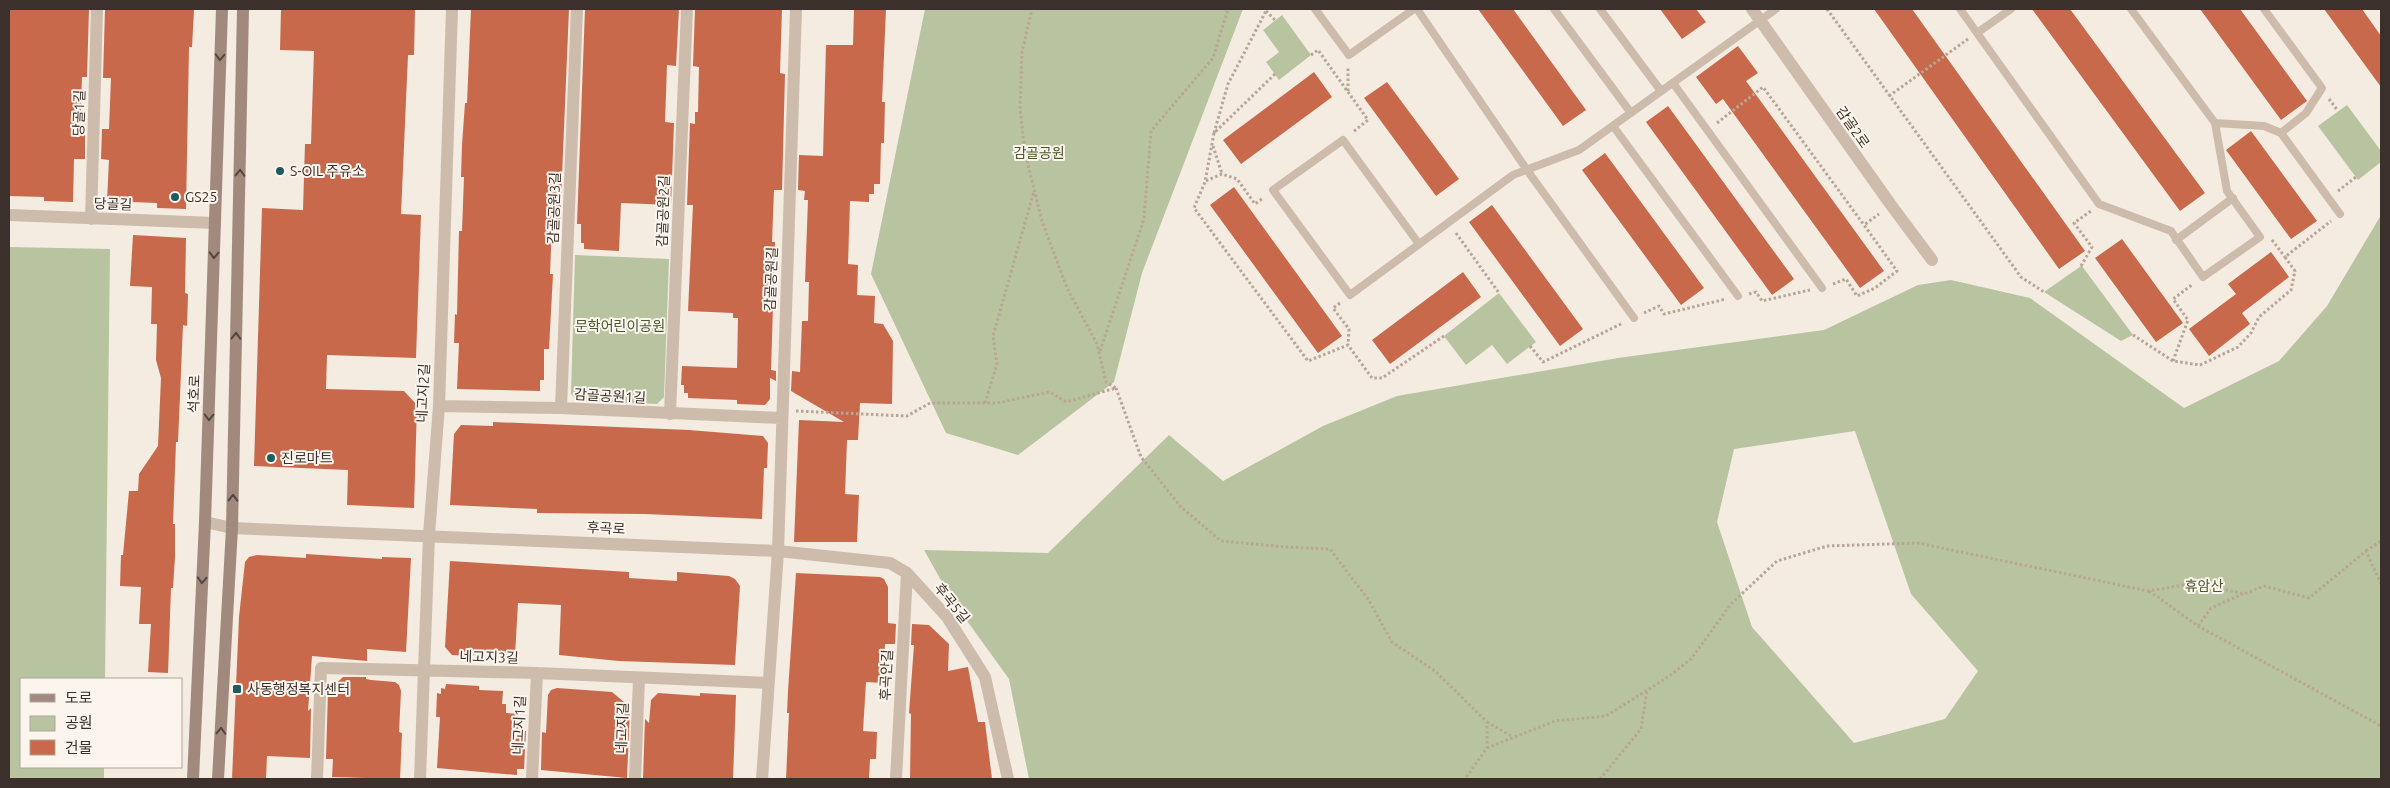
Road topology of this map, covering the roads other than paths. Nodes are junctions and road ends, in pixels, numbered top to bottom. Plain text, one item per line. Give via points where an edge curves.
1 (97, 9) edge
2 (222, 9) edge
3 (243, 9) edge
4 (452, 9) edge
5 (577, 9) edge
6 (687, 9) edge
7 (796, 9) edge
8 (1315, 9) edge
9 (1414, 9) edge
10 (1417, 9) edge
11 (1554, 9) edge
12 (1600, 9) edge
13 (1752, 9) edge
14 (1776, 9) edge
15 (1960, 9) edge
16 (2011, 9) edge
17 (2131, 9) edge
18 (2264, 9) edge
19 (1759, 21) junction
20 (1977, 33) junction
21 (1673, 82) junction
22 (1661, 91) junction
23 (1631, 113) junction
24 (2215, 123) junction
25 (1613, 126) junction
26 (2281, 133) junction
27 (1527, 170) junction
28 (2233, 198) junction
29 (2340, 214) road end
30 (9, 215) edge
31 (91, 219) junction
32 (215, 223) junction
33 (2176, 240) junction
34 (1419, 244) junction
35 (1932, 260) dead end
36 (1822, 288) dead end
37 (1738, 296) dead end
38 (1634, 318) dead end
39 (438, 406) junction
40 (561, 408) junction
41 (670, 414) junction
42 (781, 414) junction
43 (205, 522) junction
44 (232, 528) junction
45 (429, 535) junction
46 (778, 551) junction
47 (907, 573) junction
48 (425, 670) junction
49 (537, 673) junction
50 (639, 678) junction
51 (768, 683) junction
52 (193, 779) edge
53 (218, 779) edge
54 (317, 779) edge
55 (420, 779) edge
56 (532, 779) edge
57 (635, 779) edge
58 (762, 779) edge
59 (896, 779) edge
60 (1008, 779) edge

1 - 31 street, 당골1길
2 -> 32 main road, 석호로
44 -> 3 main road
4 - 39 street, 네고지2길
5 - 40 street, 감골공원3길
6 - 41 street, 감골공원2길
7 - 42 street, 감골공원길
8 - 9 lane via 1349,56
10 - 27 lane
11 - 23 lane
12 - 22 lane
13 - 19 street, 감골2로
14 - 19 lane
15 - 20 lane
16 - 20 lane
17 - 24 lane
18 - 26 lane via 2322,88 2306,114
19 - 21 lane
19 - 35 street, 감골2로
20 - 33 lane via 2098,204 2170,231
21 - 22 lane
21 - 36 lane
22 - 23 lane
23 - 25 lane
24 - 26 lane via 2264,126
24 - 28 lane via 2228,190
25 - 27 lane via 1579,150
25 - 37 lane
26 - 29 lane
27 - 34 lane via 1513,175
27 - 38 lane
28 - 33 lane
28 - 33 lane via 2260,236 2203,277
30 - 31 street, 당골길
31 - 32 street, 당골길
32 -> 43 main road, 석호로
34 - 34 lane via 1343,140 1274,190 1350,295
39 - 40 street, 감골공원1길
39 - 45 street, 네고지2길
40 - 41 street, 감골공원1길
41 - 42 street, 감골공원1길
42 - 46 street, 감골공원길
43 - 44 street, 후곡로
43 -> 52 main road, 석호로
44 - 45 street, 후곡로
53 -> 44 main road
45 - 46 street, 후곡로
45 - 48 street, 네고지2길
46 - 47 street, 후곡5길 via 890,563
46 - 51 street
47 - 59 street, 후곡안길
47 - 60 street, 후곡5길 via 947,618 985,677
48 - 49 street, 네고지3길
48 - 54 street, 네고지3길 via 321,668
48 - 55 street, 네고지2길
49 - 50 street, 네고지3길
49 - 56 street, 네고지1길
50 - 51 street, 네고지3길
50 - 57 street, 네고지길
51 - 58 street

